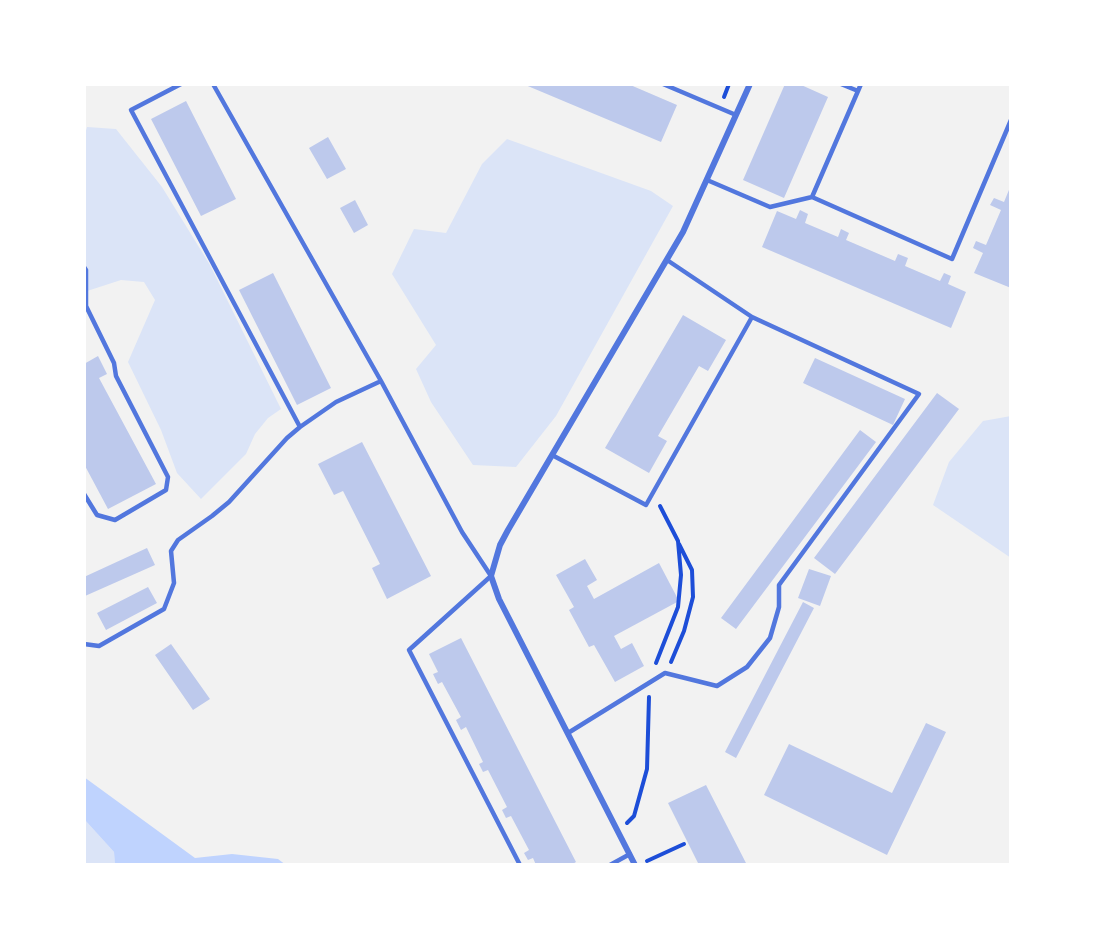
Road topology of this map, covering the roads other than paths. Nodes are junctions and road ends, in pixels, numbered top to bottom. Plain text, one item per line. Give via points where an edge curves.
1 (181, 84) edge
2 (213, 84) edge
3 (663, 84) edge
4 (750, 84) edge
5 (841, 84) edge
6 (861, 84) edge
7 (858, 91) junction
8 (736, 115) junction
9 (1011, 120) edge
10 (708, 180) junction
11 (812, 197) junction
12 (667, 260) junction
13 (84, 267) edge
14 (85, 306) edge
15 (752, 317) junction
16 (381, 381) junction
17 (300, 427) junction
18 (552, 455) junction
19 (84, 494) edge
20 (491, 576) junction
21 (84, 644) edge
22 (568, 733) junction
23 (630, 854) junction
24 (520, 865) edge
25 (610, 865) edge
26 (637, 865) edge

1 - 17 lane via 131,110
2 - 16 lane
3 - 8 lane
4 - 8 street
5 - 7 lane
6 - 7 lane
7 - 11 lane
8 - 10 street
9 - 11 lane via 952,259
10 - 11 lane via 770,207
10 - 12 street
12 - 15 lane
12 - 18 street
13 - 14 lane
14 - 19 lane via 168,477 166,490 115,520 97,515
15 - 18 lane via 646,505
15 - 22 lane via 918,394 779,585 779,607 770,638 747,667 717,686 665,673
16 - 17 lane via 336,402
16 - 20 lane via 462,532
17 - 21 lane via 229,502 178,540 171,551 174,583 164,609 99,646
18 - 20 street via 500,545
20 - 22 street
20 - 24 lane via 409,650
22 - 23 street
23 - 25 lane
23 - 26 street

